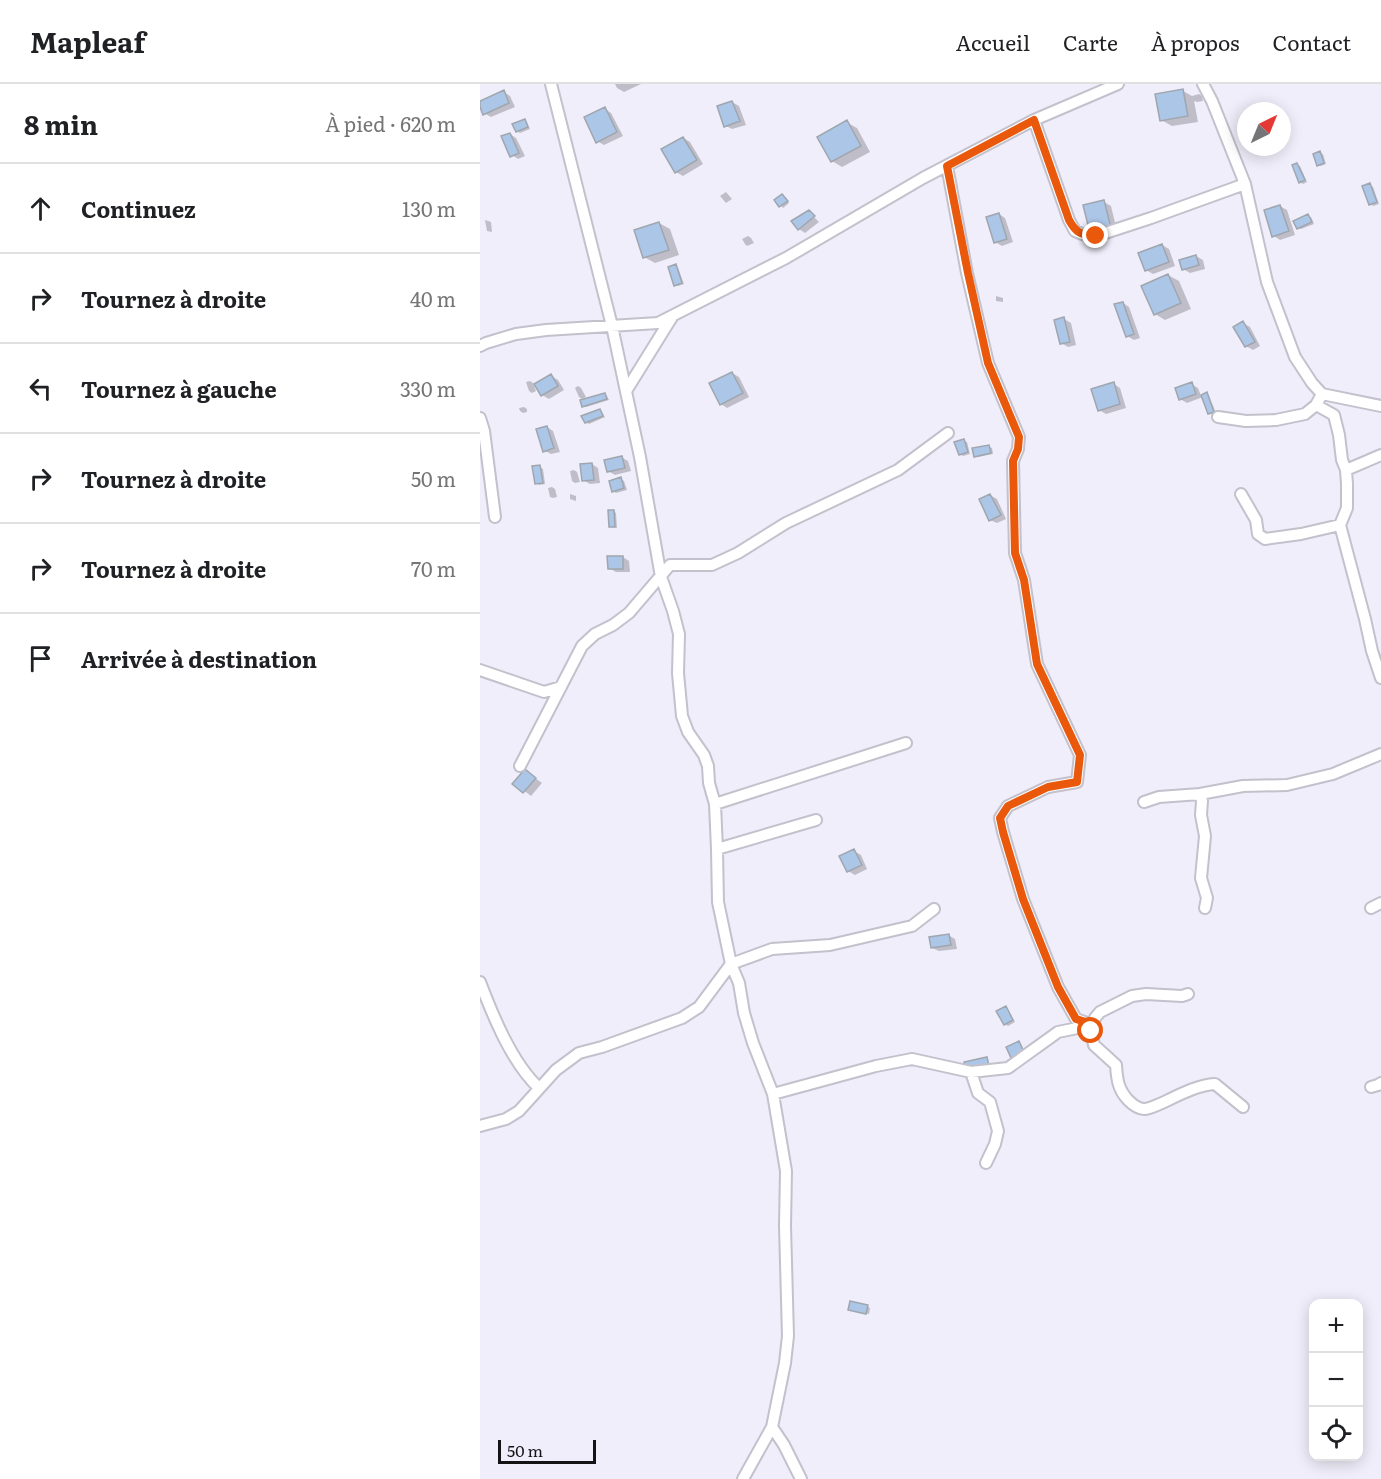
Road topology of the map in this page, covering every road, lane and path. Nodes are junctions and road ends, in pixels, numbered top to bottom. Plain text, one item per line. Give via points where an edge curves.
1 (551, 84) edge
2 (1118, 84) edge
3 (1203, 84) edge
4 (1034, 120) junction
5 (947, 166) junction
6 (1245, 184) junction
7 (672, 316) junction
8 (612, 326) junction
9 (480, 346) edge
10 (626, 391) junction
11 (1322, 394) junction
12 (1316, 405) junction
13 (1381, 406) edge
14 (1218, 417) dead end
15 (480, 418) edge
16 (948, 433) dead end
17 (1381, 455) edge
18 (1346, 470) junction
19 (1241, 494) dead end
20 (495, 517) dead end
21 (1340, 525) junction
22 (662, 577) junction
23 (480, 670) edge
24 (1381, 678) edge
25 (561, 687) junction
26 (906, 743) dead end
27 (1381, 754) edge
28 (520, 766) dead end
29 (1200, 794) junction
30 (1144, 802) dead end
31 (715, 804) junction
32 (816, 820) dead end
33 (717, 849) junction
34 (1205, 908) dead end
35 (934, 909) dead end
36 (730, 964) junction
37 (480, 982) edge
38 (1188, 994) dead end
39 (1092, 1024) junction
40 (971, 1072) junction
41 (539, 1088) junction
42 (772, 1094) junction
43 (1244, 1107) dead end
44 (480, 1126) edge
45 (986, 1163) dead end
46 (772, 1427) junction
47 (746, 1478) edge
48 (801, 1479) edge

1 - 8 street
2 - 4 street
3 - 6 street
4 - 5 street
4 - 6 street via 1069,220 1075,231 1082,234 1096,236
5 - 7 street via 786,258
5 - 39 street via 988,363 1019,437 1013,461 1015,553 1024,580 1037,664 1080,755 1077,782 1048,787 1008,806 1000,818 1023,899 1058,987 1076,1019
6 - 11 street via 1267,282 1295,357
7 - 8 street via 658,323
7 - 10 street
8 - 9 street via 516,334
8 - 10 street
10 - 22 street
11 - 12 street
11 - 13 street
12 - 14 street via 1305,414 1276,420
12 - 18 street via 1334,415
15 - 20 street
16 - 22 street via 898,470 786,523 738,553 712,565 670,565
17 - 18 street
18 - 21 street via 1347,508
19 - 21 street via 1256,520 1258,534 1264,539
21 - 24 street
22 - 25 street via 629,613 582,646
22 - 31 street via 679,634 682,716 704,755
23 - 25 street via 544,692
25 - 28 street
26 - 31 street
27 - 29 street via 1333,774 1287,785 1243,786
29 - 30 street
29 - 34 street via 1205,836 1201,878 1207,898
31 - 33 street
32 - 33 street
33 - 36 street via 718,902
35 - 36 street via 912,926 830,945 772,949
36 - 41 street via 699,1007 682,1018 579,1053
36 - 42 street
37 - 41 street via 505,1039 528,1078
38 - 39 street via 1132,996 1100,1012
39 - 40 street via 1058,1032 1008,1068
39 - 43 street via 1094,1045 1116,1065 1122,1093 1132,1104 1145,1109 1215,1084
40 - 42 street via 912,1059
40 - 45 street via 978,1093 990,1102 998,1131
41 - 44 street via 519,1111
42 - 46 street via 786,1171 788,1336
46 - 47 street
46 - 48 street

